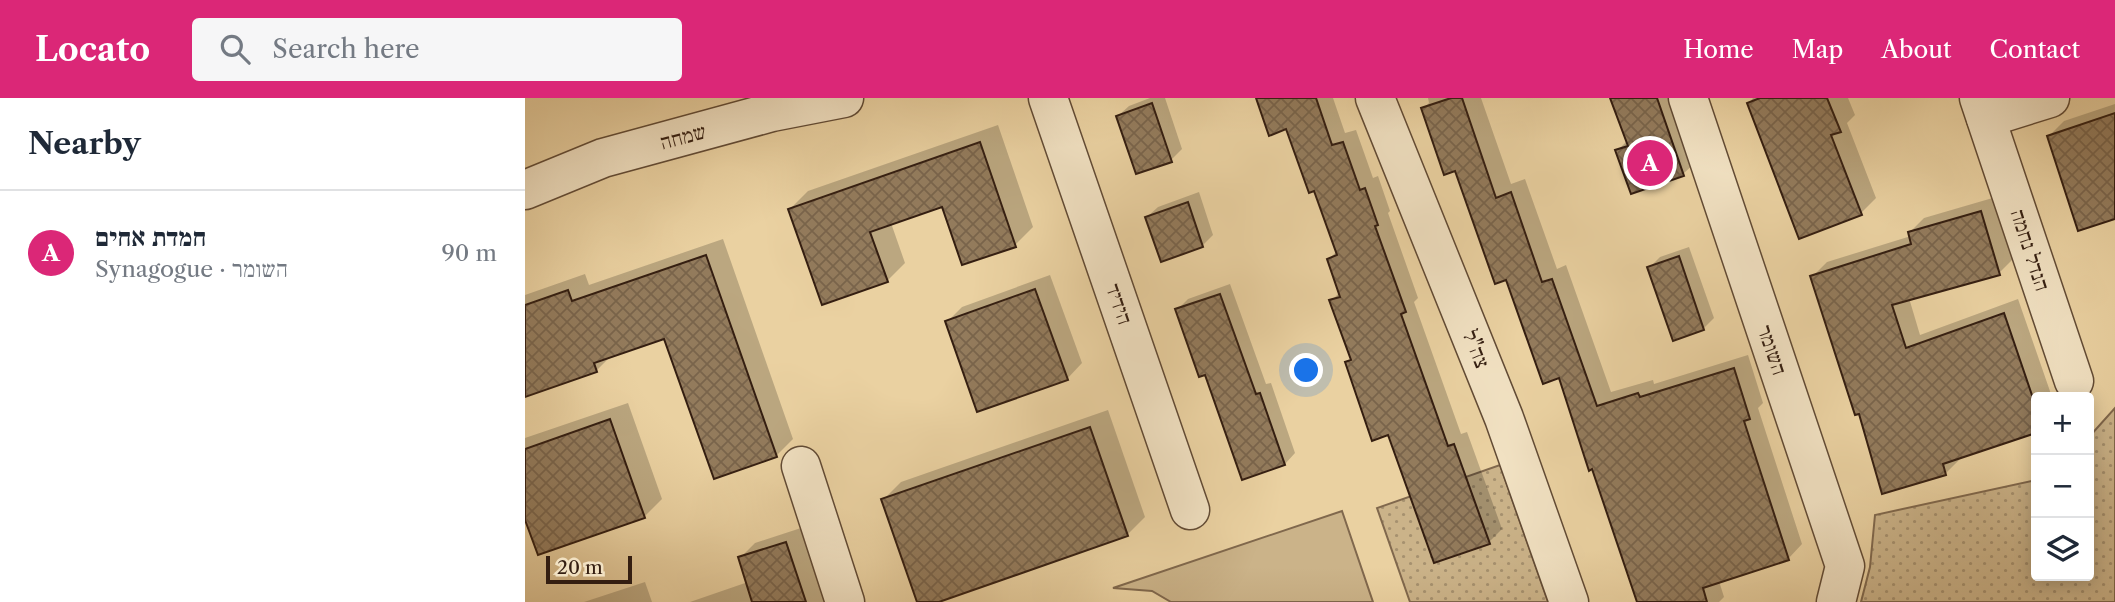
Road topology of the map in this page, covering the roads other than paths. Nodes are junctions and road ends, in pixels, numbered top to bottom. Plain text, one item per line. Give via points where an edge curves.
1 (844, 98) edge
2 (1048, 98) edge
3 (1375, 98) edge
4 (1688, 98) edge
5 (2050, 98) edge
6 (1983, 108) edge
7 (525, 190) edge
8 (2074, 381) dead end
9 (801, 466) dead end
10 (1190, 510) dead end
11 (845, 602) edge
12 (1569, 602) edge
13 (1836, 602) edge

1 - 7 street, שמחה via 772,112 603,158
2 - 10 street, הידיד
3 - 12 street, צה"ל via 1504,418
4 - 13 street, השומר via 1845,566
5 - 6 street, הנדל נחמה
6 - 8 street, הנדל נחמה
9 - 11 street

